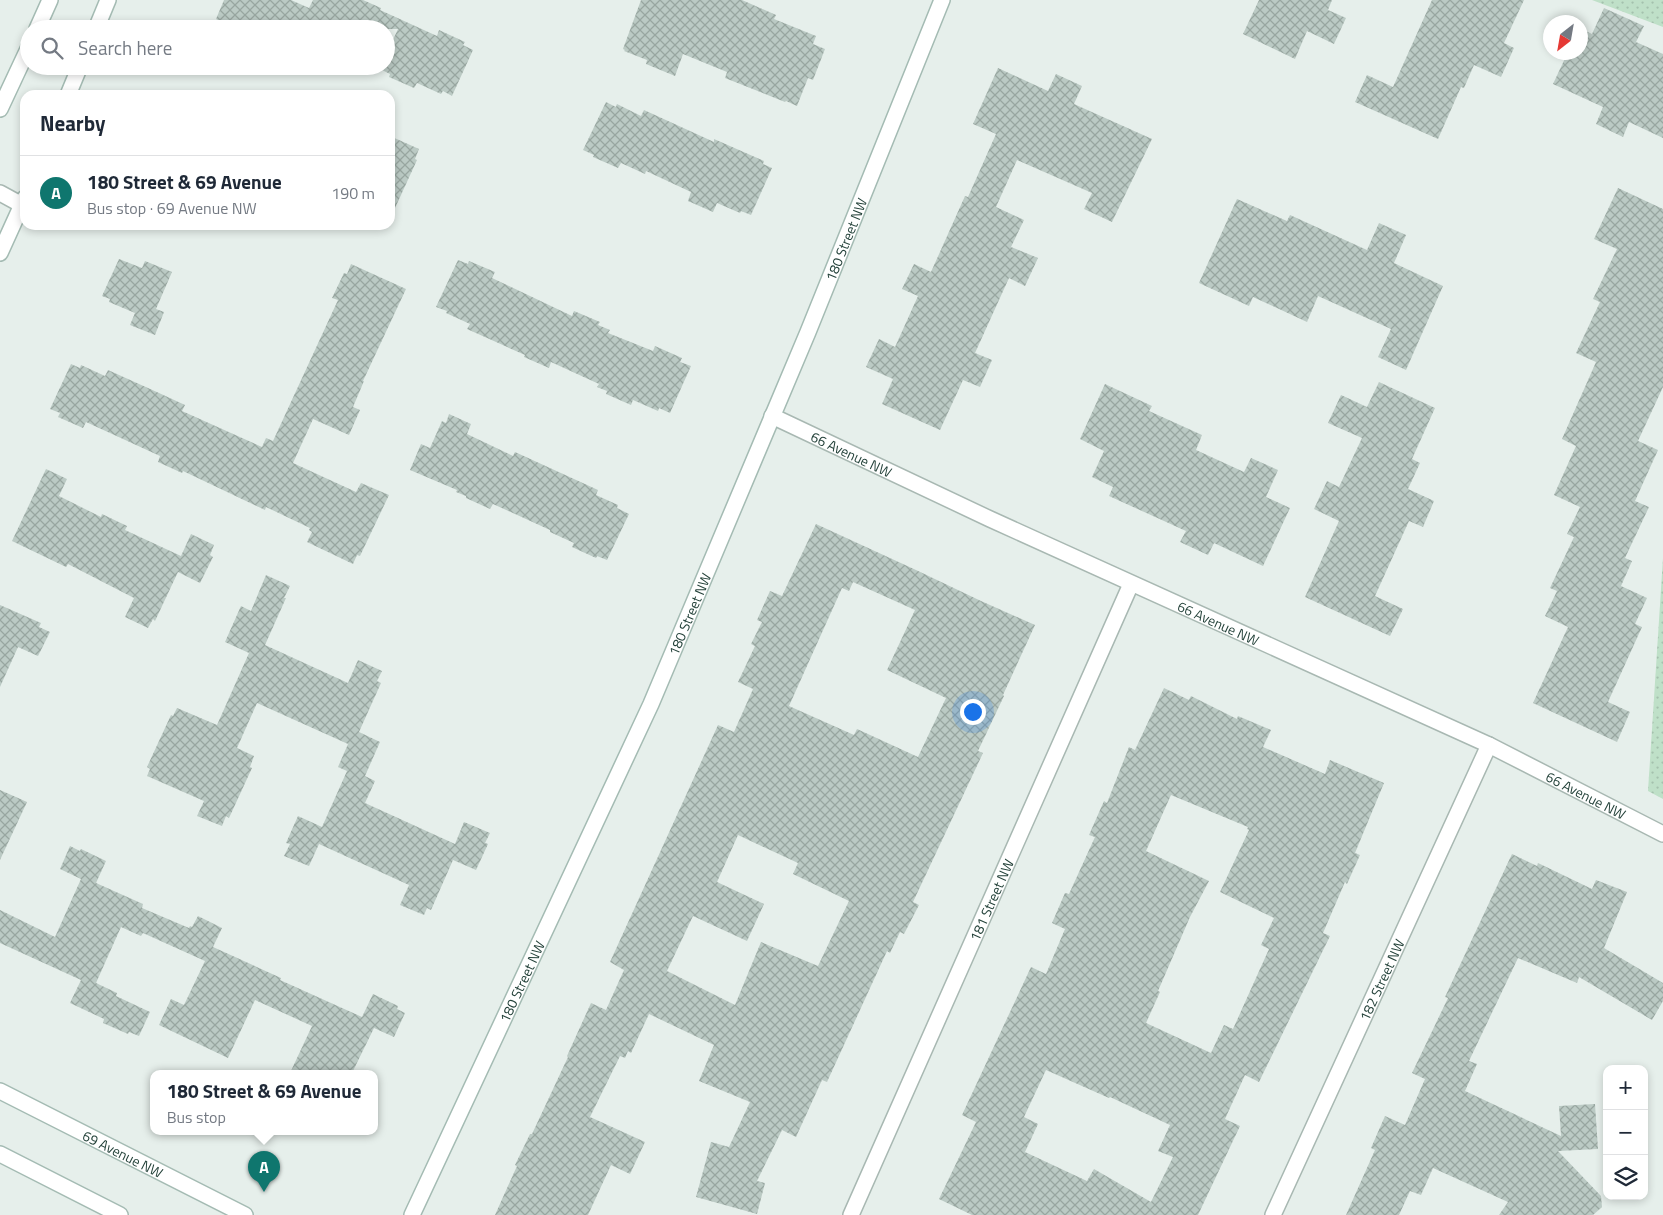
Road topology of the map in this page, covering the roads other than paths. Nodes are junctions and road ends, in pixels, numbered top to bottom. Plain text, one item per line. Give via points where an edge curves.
1 (50, 0) edge
2 (108, 0) edge
3 (942, 0) edge
4 (41, 20) edge
5 (100, 20) edge
6 (20, 66) edge
7 (76, 75) edge
8 (70, 90) edge
9 (0, 109) edge
10 (0, 193) edge
11 (20, 200) edge
12 (20, 210) edge
13 (0, 253) edge
14 (772, 416) junction
15 (1131, 584) junction
16 (1489, 745) junction
17 (1663, 834) edge
18 (0, 1091) edge
19 (0, 1154) edge
20 (120, 1215) edge
21 (245, 1215) edge
22 (412, 1215) edge
23 (851, 1215) edge
24 (1272, 1215) edge

1 - 4 street
2 - 5 street
3 - 14 street, 180 Street NW
6 - 9 street
7 - 8 street
10 - 11 street
12 - 13 street
14 - 15 street, 66 Avenue NW
14 - 22 street, 180 Street NW via 651,704
15 - 16 street, 66 Avenue NW
15 - 23 street, 181 Street NW
16 - 17 street, 66 Avenue NW
16 - 24 street, 182 Street NW
18 - 21 street, 69 Avenue NW
19 - 20 street

